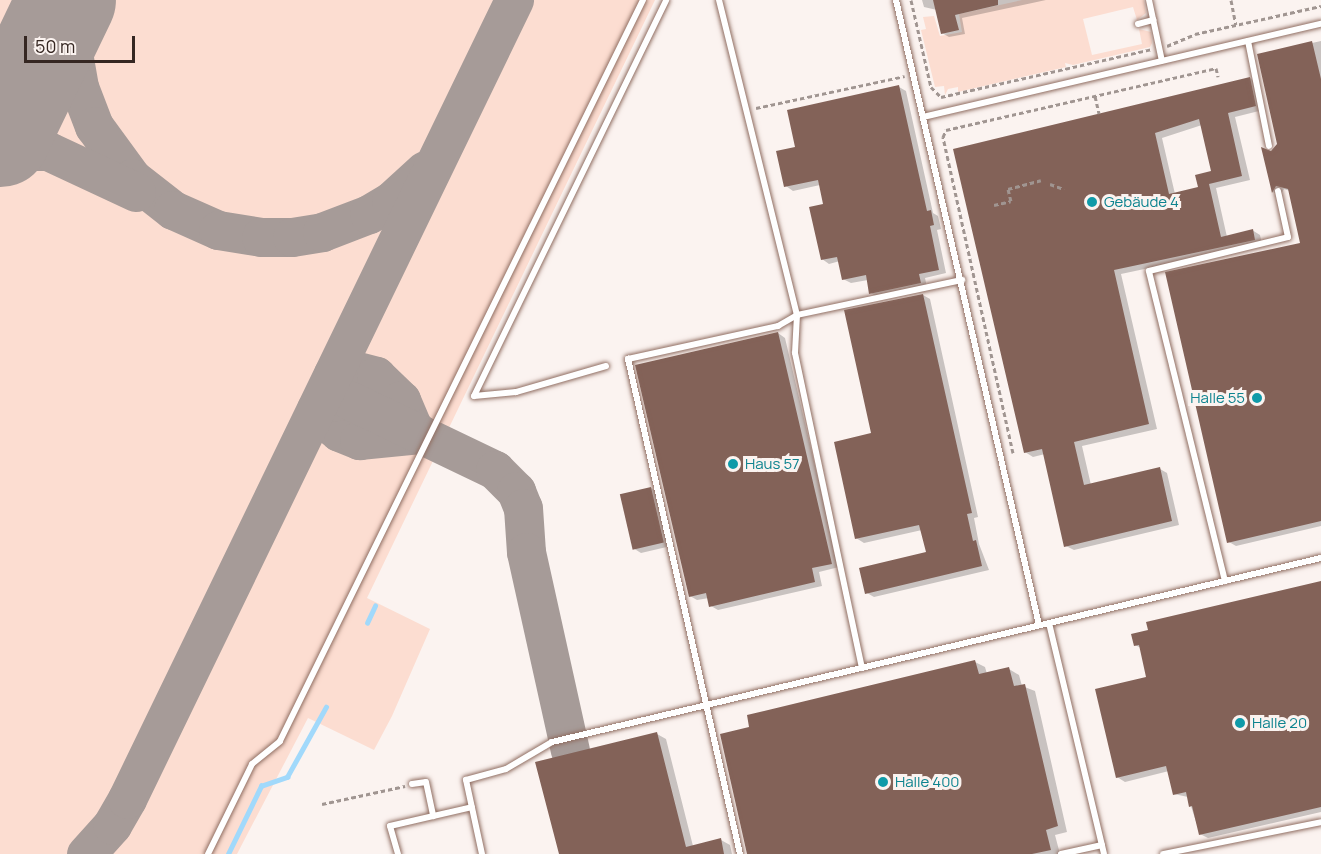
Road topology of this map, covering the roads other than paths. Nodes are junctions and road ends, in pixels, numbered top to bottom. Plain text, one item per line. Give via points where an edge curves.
1 (643, 0) edge
2 (666, 0) edge
3 (719, 0) edge
4 (896, 0) edge
5 (1149, 0) edge
6 (1154, 20) junction
7 (1138, 24) dead end
8 (1321, 24) edge
9 (1248, 41) junction
10 (1162, 61) junction
11 (922, 117) junction
12 (1269, 146) dead end
13 (1278, 191) dead end
14 (962, 280) junction
15 (797, 315) junction
16 (606, 366) dead end
17 (1321, 558) edge
18 (1225, 581) junction
19 (1049, 623) junction
20 (1039, 625) junction
21 (862, 668) junction
22 (705, 705) junction
23 (412, 784) road end
24 (472, 807) junction
25 (433, 816) junction
26 (1321, 822) edge
27 (1102, 845) junction
28 (208, 854) edge
29 (398, 854) edge
30 (482, 854) edge
31 (740, 854) edge
32 (1061, 854) edge
33 (1104, 854) edge
34 (1163, 854) edge

1 - 28 lane via 280,741 252,764
2 - 16 lane via 474,396 516,392
3 - 15 lane
4 - 11 lane
5 - 6 lane
6 - 7 lane
6 - 10 lane
8 - 9 lane
9 - 10 lane
9 - 12 lane
10 - 11 lane
11 - 14 lane
13 - 18 lane via 1288,237 1149,271
14 - 15 lane
14 - 20 lane
15 - 21 lane via 795,353
15 - 22 lane via 778,326 628,359
17 - 18 lane
18 - 19 lane
19 - 20 lane
19 - 27 lane
20 - 21 lane
21 - 22 lane
22 - 24 lane via 552,742 506,769 466,780
22 - 31 lane
23 - 25 lane via 426,782
24 - 25 lane
24 - 30 lane
25 - 29 lane via 390,826
26 - 34 lane
27 - 32 lane
27 - 33 lane

